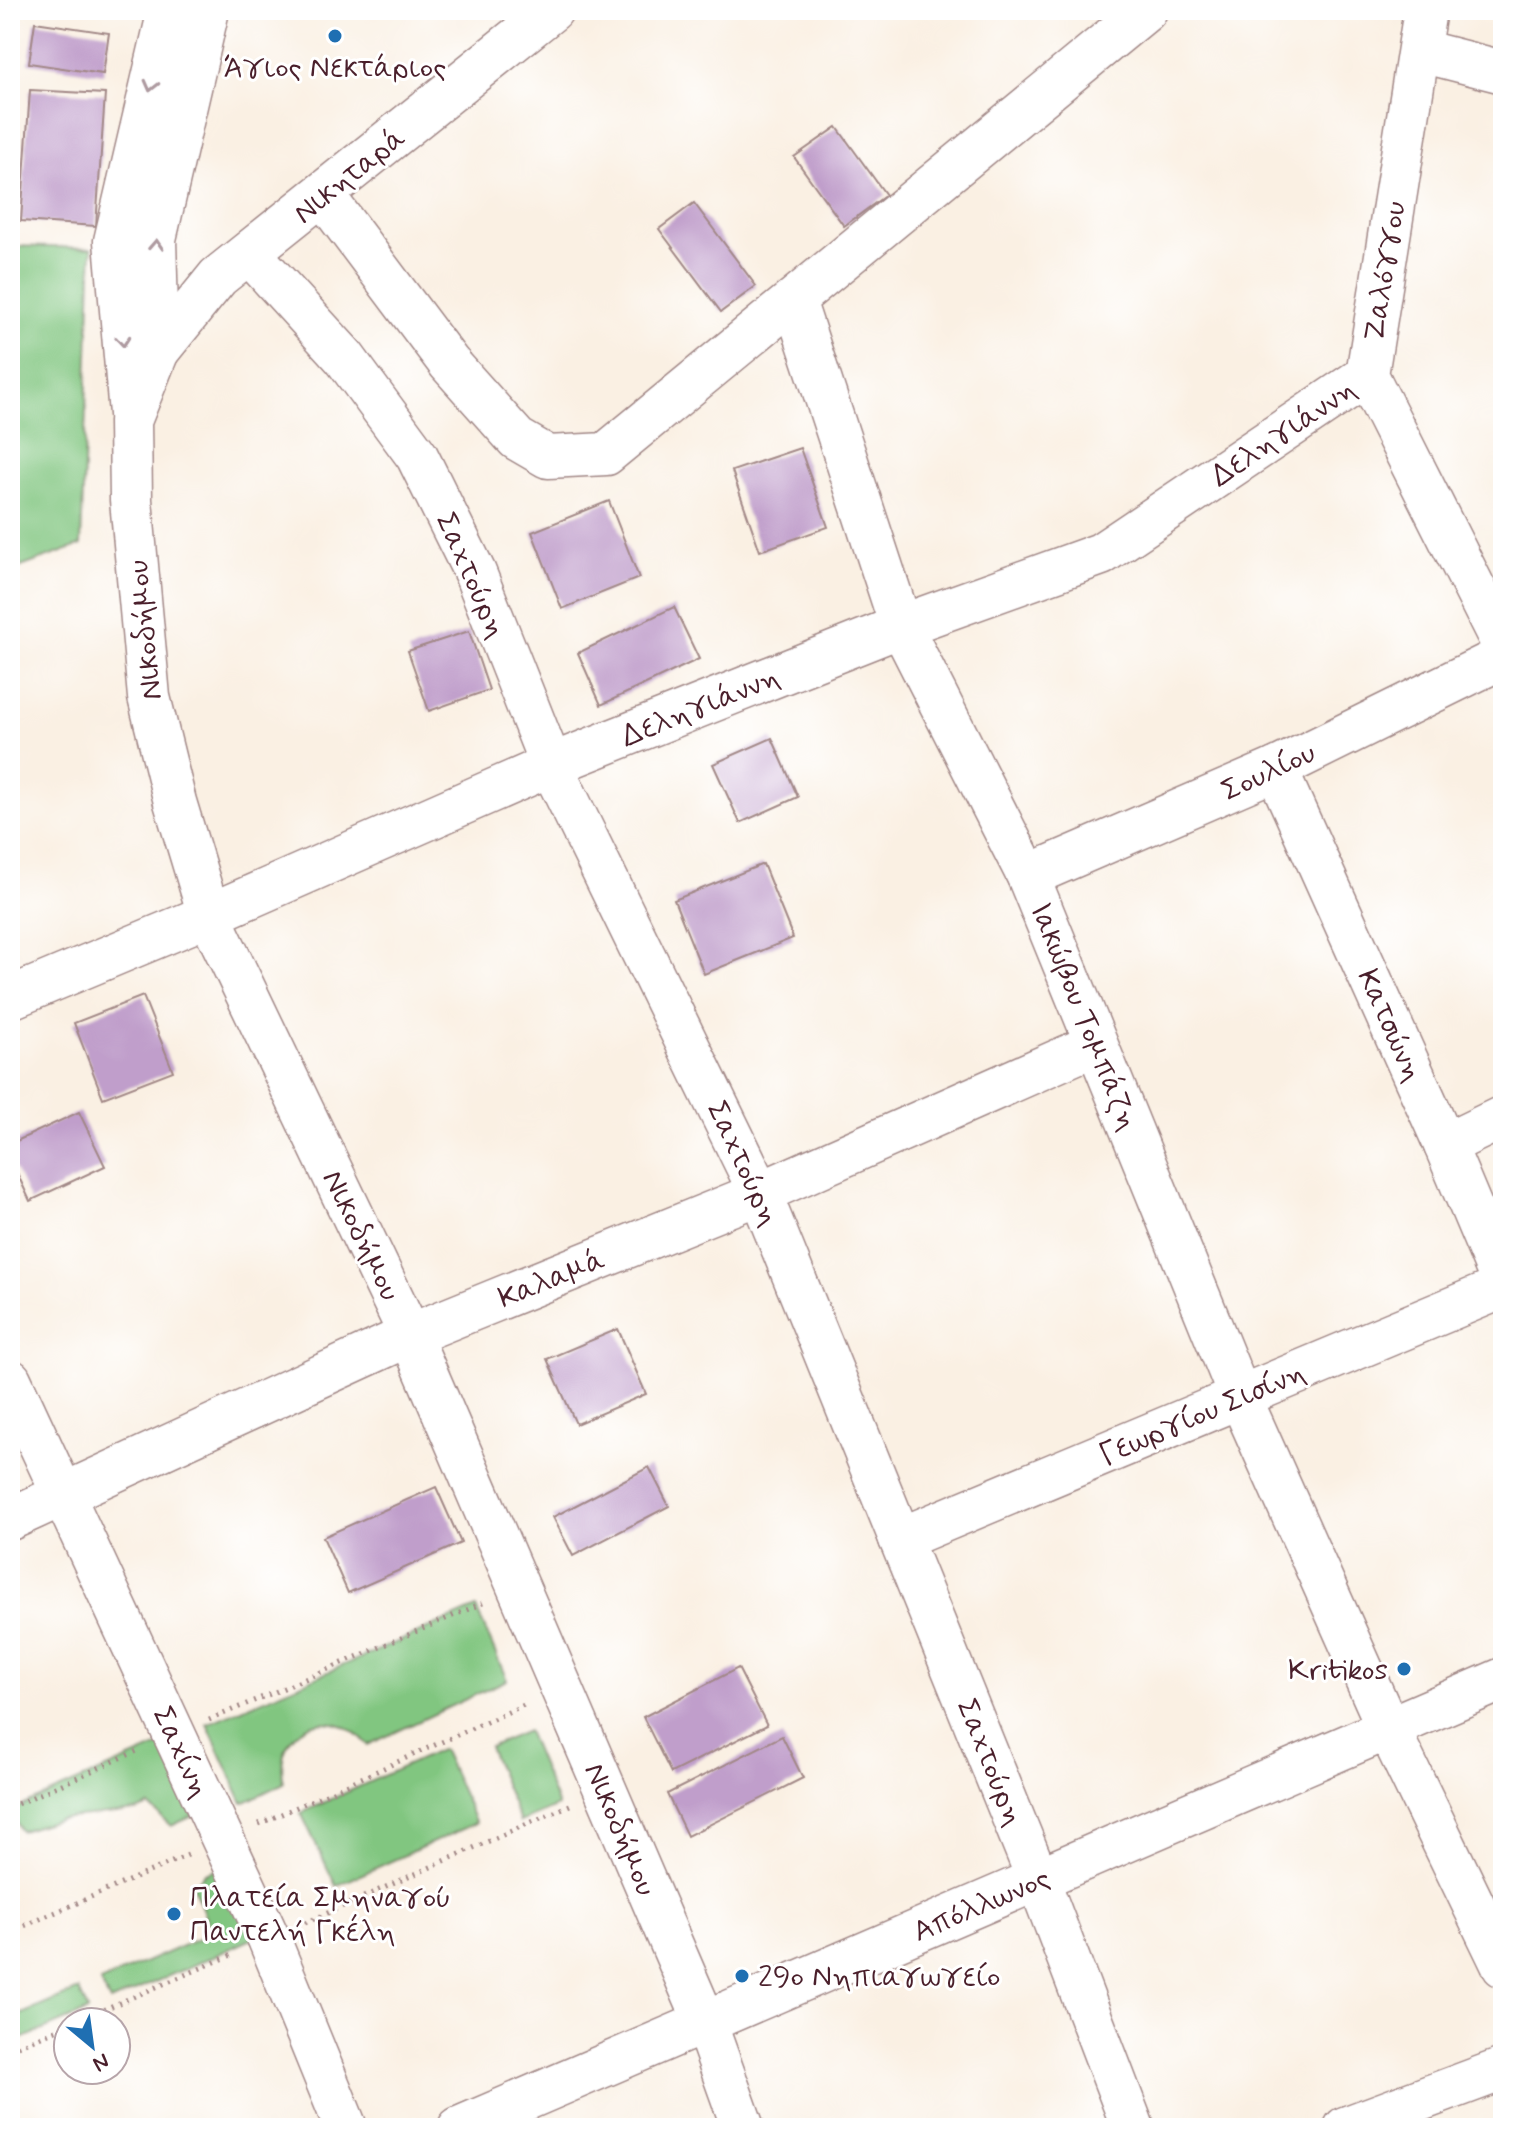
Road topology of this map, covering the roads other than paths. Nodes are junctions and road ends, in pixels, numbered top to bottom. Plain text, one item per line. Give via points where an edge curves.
1 (169, 10) edge
2 (208, 10) edge
3 (552, 10) edge
4 (1146, 10) edge
5 (1423, 30) edge
6 (1503, 72) edge
7 (323, 195) junction
8 (250, 254) junction
9 (794, 300) junction
10 (158, 351) junction
11 (1367, 375) junction
12 (130, 421) junction
13 (901, 626) junction
14 (1503, 645) edge
15 (1503, 657) edge
16 (551, 765) junction
17 (1276, 769) junction
18 (1028, 876) junction
19 (209, 915) junction
20 (10, 998) edge
21 (1096, 1044) junction
22 (1503, 1117) edge
23 (1445, 1145) junction
24 (760, 1193) junction
25 (1503, 1285) edge
26 (410, 1335) junction
27 (10, 1380) edge
28 (1240, 1397) junction
29 (66, 1495) junction
30 (10, 1519) edge
31 (900, 1539) junction
32 (1503, 1679) edge
33 (1388, 1728) junction
34 (1038, 1879) junction
35 (1503, 1966) edge
36 (705, 2022) junction
37 (1503, 2069) edge
38 (346, 2128) edge
39 (459, 2128) edge
40 (743, 2128) edge
41 (1133, 2128) edge
42 (1345, 2128) edge

1 -> 12 street, Νικοδήμου via 115,241
10 -> 2 street, Νικοδήμου via 155,239
3 - 7 street, Νικηταρά
4 - 9 street
5 - 6 street
5 - 11 street, Ζαλόγγου
7 - 8 street, Νικηταρά
7 - 9 street via 449,363 517,439 548,457 606,454
8 - 10 street, Νικηταρά via 218,277
8 - 16 street, Σαχτούρη via 344,357 417,456 475,573
9 - 13 street, Ιακώβου Τομπάζη
10 - 12 street, Νικοδήμου
11 - 13 street, Δεληγιάννη via 1101,554
11 - 14 street, Ζαλόγγου
12 - 19 street, Νικοδήμου via 131,500 149,697
13 - 16 street, Δεληγιάννη
13 - 18 street, Ιακώβου Τομπάζη
15 - 17 street, Σουλίου
16 - 19 street, Δεληγιάννη
16 - 24 street, Σαχτούρη
17 - 18 street, Σουλίου
17 - 23 street, Κατσώνη
18 - 21 street, Ιακώβου Τομπάζη
19 - 20 street, Δεληγιάννη
19 - 26 street, Νικοδήμου
21 - 24 street, Καλαμά
21 - 28 street, Ιακώβου Τομπάζη
22 - 23 street
23 - 25 street, Κατσώνη
24 - 26 street, Καλαμά
24 - 31 street, Σαχτούρη
25 - 28 street, Γεωργίου Σισίνη
26 - 29 street, Καλαμά
26 - 36 street, Νικοδήμου
27 - 29 street, Σαχίνη
28 - 31 street, Γεωργίου Σισίνη
28 - 33 street, Ιακώβου Τομπάζη
29 - 30 street, Καλαμά
29 - 38 street, Σαχίνη via 270,1942
31 - 34 street, Σαχτούρη
32 - 33 street, Απόλλωνος
33 - 34 street, Απόλλωνος
33 - 35 street, Ιακώβου Τομπάζη
34 - 36 street, Απόλλωνος
34 - 41 street, Σαχτούρη
36 - 39 street, Απόλλωνος
36 - 40 street, Νικοδήμου
37 - 42 street

